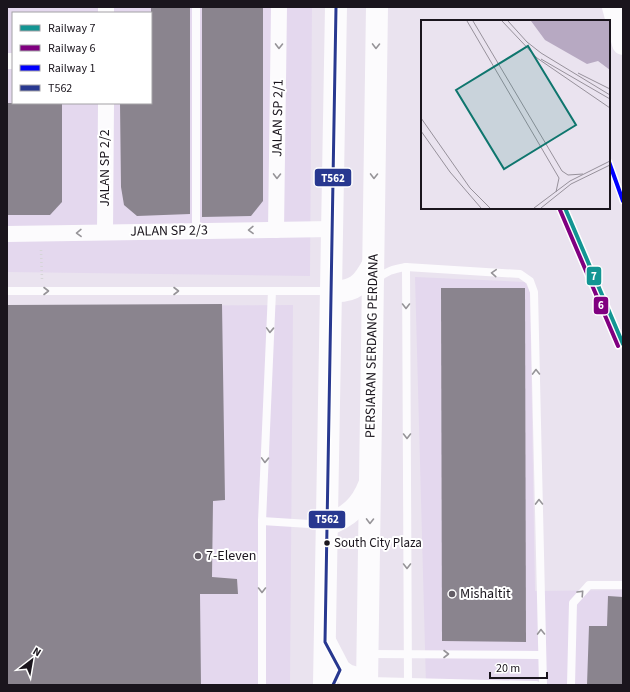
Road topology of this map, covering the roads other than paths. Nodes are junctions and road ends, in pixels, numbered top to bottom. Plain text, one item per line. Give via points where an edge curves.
1 (196, 7) edge
2 (279, 7) edge
3 (336, 7) edge
4 (377, 7) edge
5 (613, 7) edge
6 (623, 44) edge
7 (106, 104) edge
8 (332, 229) junction
9 (276, 230) junction
10 (196, 231) junction
11 (105, 232) junction
12 (7, 234) edge
13 (373, 264) junction
14 (406, 267) junction
15 (7, 291) edge
16 (272, 291) junction
17 (331, 291) junction
18 (372, 297) junction
19 (370, 482) junction
20 (262, 521) junction
21 (327, 525) junction
22 (623, 585) edge
23 (325, 642) junction
24 (368, 654) junction
25 (407, 654) junction
26 (542, 655) junction
27 (336, 677) edge
28 (367, 683) edge
29 (408, 683) edge
30 (262, 685) edge
31 (324, 685) edge
32 (536, 685) edge
33 (543, 685) edge
34 (571, 685) edge

1 - 10 lane
2 -> 9 street, JALAN SP 2/1
3 - 8 main road
4 -> 13 main road, PERSIARAN SERDANG PERDANA
5 - 6 main road
7 - 11 street, JALAN SP 2/2
8 - 9 street, JALAN SP 2/3
8 - 17 main road
9 -> 10 street, JALAN SP 2/3
10 - 11 street, JALAN SP 2/3
11 -> 12 street, JALAN SP 2/3
13 - 17 main road via 365,279 358,285 342,292
13 - 18 main road, PERSIARAN SERDANG PERDANA
14 - 18 lane via 383,273 377,280
14 -> 25 lane
26 -> 14 lane via 534,292 530,281 520,274
15 -> 16 lane
16 - 17 lane
16 -> 20 lane
17 - 21 main road
18 - 19 main road, PERSIARAN SERDANG PERDANA
19 - 21 main road via 359,505 344,517
19 -> 24 main road, PERSIARAN SERDANG PERDANA
20 - 21 lane
20 -> 30 lane
21 - 23 main road
34 -> 22 lane via 573,603 589,585
23 - 27 main road
23 - 31 main road
24 - 25 lane
24 - 27 main road via 347,659
24 - 28 main road, PERSIARAN SERDANG PERDANA
25 -> 26 lane
25 - 29 lane
26 - 33 lane
27 - 28 main road via 347,675
28 - 29 lane
29 - 32 lane

